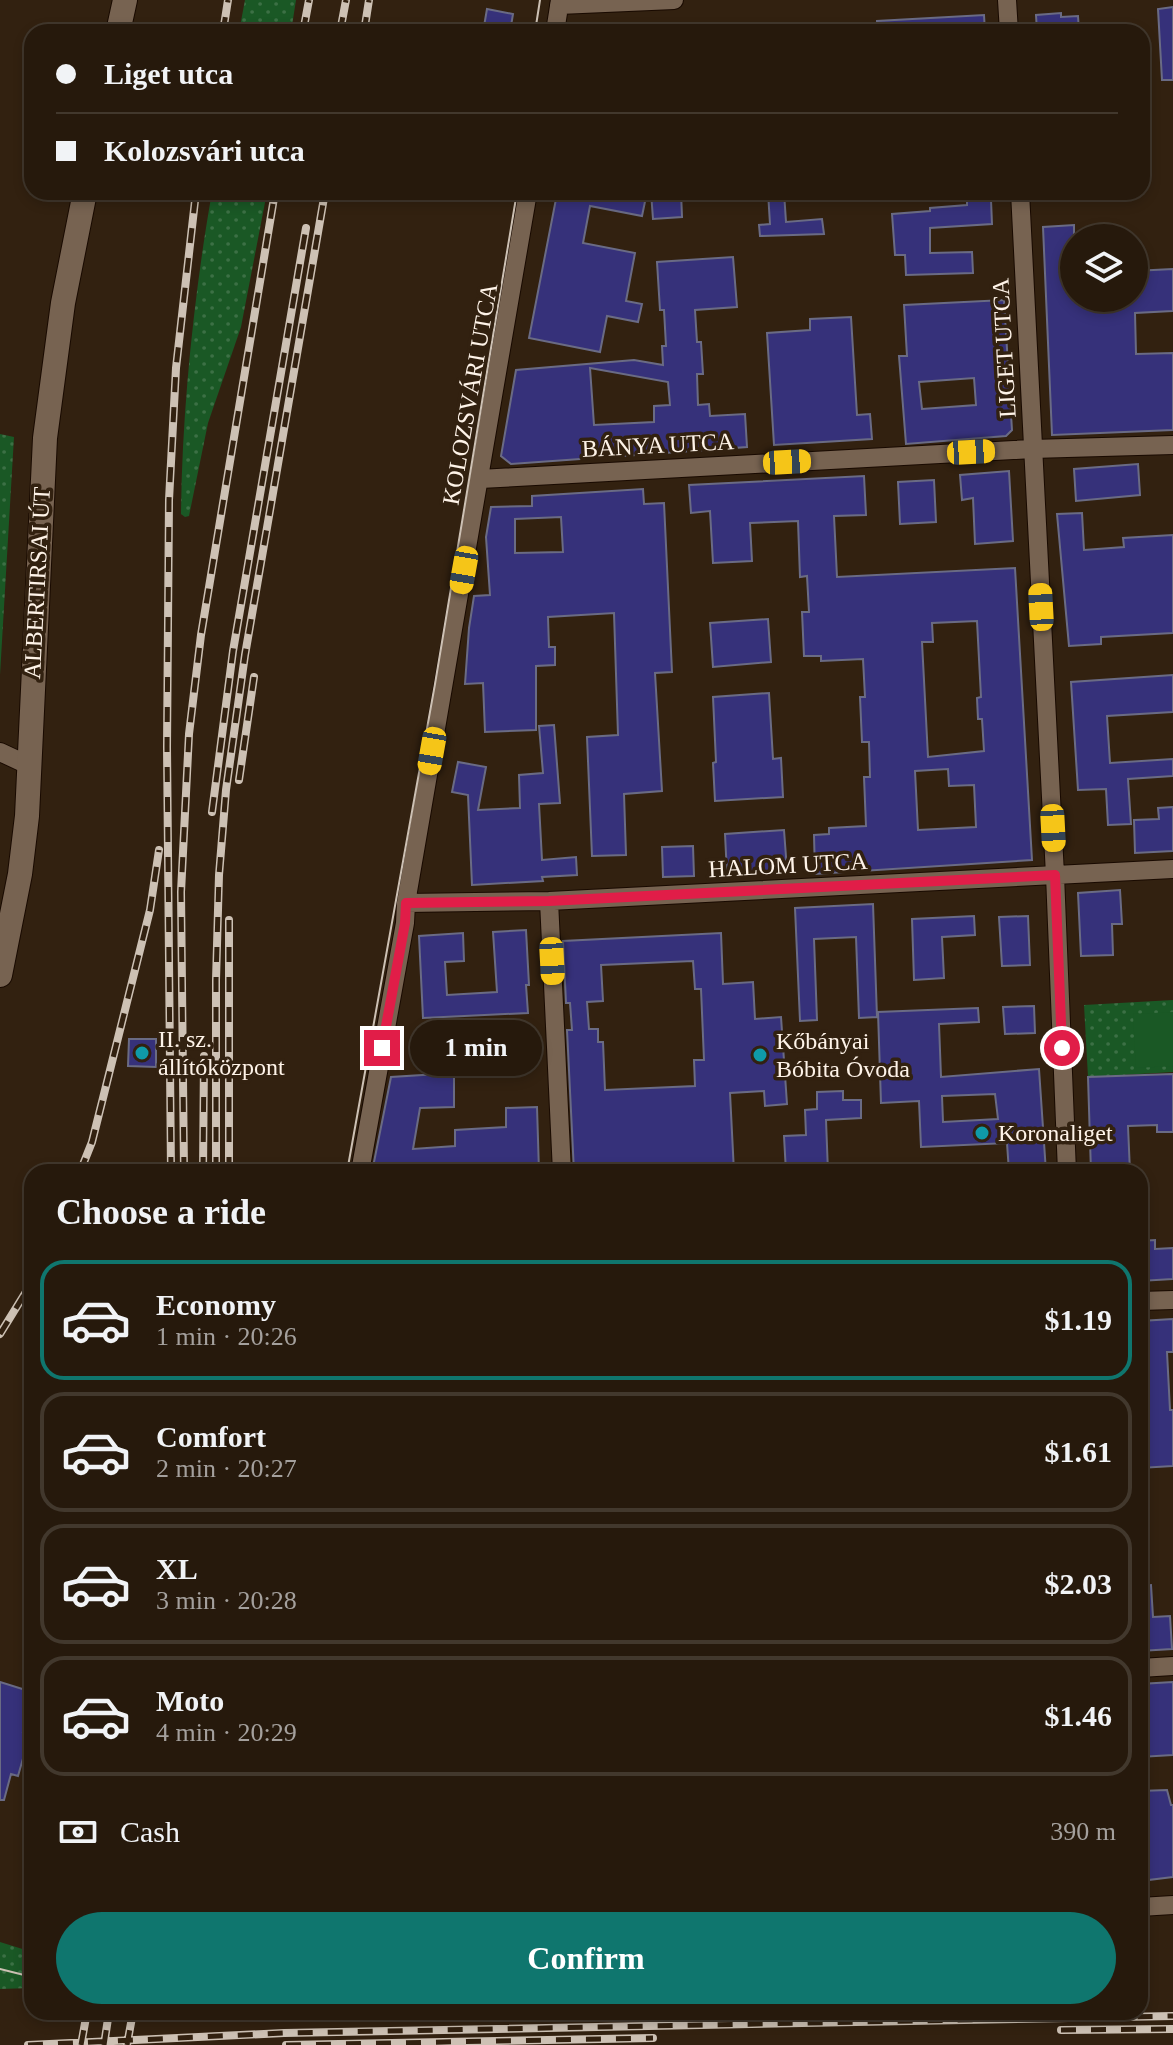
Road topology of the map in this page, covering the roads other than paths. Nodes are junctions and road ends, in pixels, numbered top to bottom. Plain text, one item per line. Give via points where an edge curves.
1 (125, 0) edge
2 (674, 0) edge
3 (1007, 0) edge
4 (560, 3) edge
5 (120, 24) edge
6 (556, 24) edge
7 (1008, 24) edge
8 (83, 200) edge
9 (527, 200) edge
10 (1020, 200) edge
11 (1173, 445) edge
12 (1032, 449) junction
13 (480, 479) junction
14 (0, 752) edge
15 (28, 765) junction
16 (1173, 869) edge
17 (1055, 875) junction
18 (549, 901) junction
19 (406, 903) junction
20 (0, 975) edge
21 (361, 1164) edge
22 (562, 1164) edge
23 (1067, 1164) edge
24 (1173, 1300) edge
25 (1148, 1301) edge
26 (1173, 1666) edge
27 (1148, 1668) edge
28 (1173, 1905) edge
29 (1148, 1907) edge

1 - 5 street
2 - 4 street
3 - 7 street
4 - 6 street
8 - 15 street, ALBERTIRSAI ÚT via 45,438
9 - 13 street, KOLOZSVÁRI UTCA
10 - 12 street, LIGET UTCA
11 - 12 street, BÁNYA UTCA
12 - 13 street, BÁNYA UTCA
12 - 17 street, LIGET UTCA
13 - 19 street, KOLOZSVÁRI UTCA
14 - 15 street
15 - 20 street, ALBERTIRSAI ÚT via 20,874
16 - 17 street, HALOM UTCA
17 - 18 street, HALOM UTCA
17 - 23 street, LIGET UTCA
18 - 19 street, HALOM UTCA
18 - 22 street
19 - 21 street, KOLOZSVÁRI UTCA
24 - 25 street
26 - 27 street
28 - 29 street

